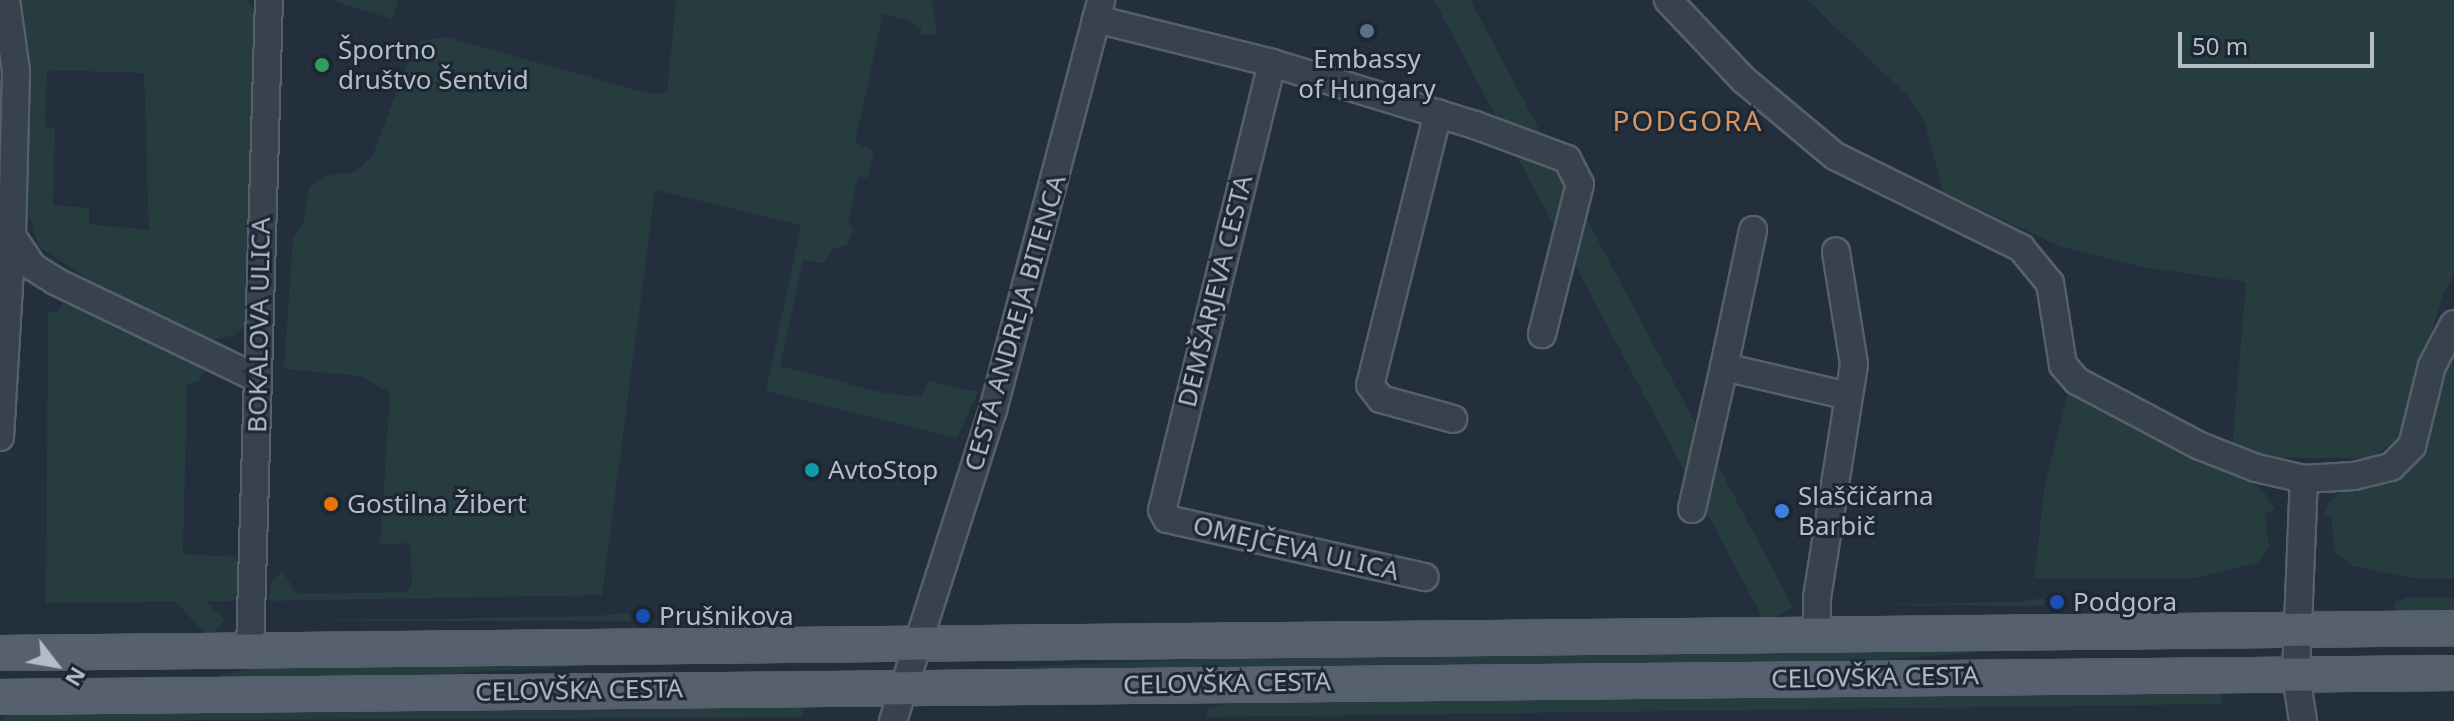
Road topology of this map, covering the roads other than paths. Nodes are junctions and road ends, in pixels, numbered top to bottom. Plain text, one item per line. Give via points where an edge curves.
1 (6, 0) edge
2 (269, 0) edge
3 (1668, 0) edge
4 (1099, 10) edge
5 (1272, 63) junction
6 (1438, 113) junction
7 (1753, 230) dead end
8 (12, 236) junction
9 (1836, 251) dead end
10 (2454, 324) edge
11 (1542, 334) dead end
12 (1724, 367) junction
13 (257, 378) junction
14 (1849, 396) junction
15 (1453, 419) dead end
16 (0, 437) edge
17 (2304, 479) junction
18 (1692, 509) dead end
19 (1167, 519) joint
20 (1425, 577) dead end
21 (2298, 628) junction
22 (2454, 628) edge
23 (1817, 634) junction
24 (922, 643) junction
25 (250, 650) junction
26 (0, 653) edge
27 (2454, 673) edge
28 (2296, 675) junction
29 (900, 689) junction
30 (0, 697) edge
31 (893, 721) edge
32 (2303, 721) edge

1 - 8 street via 16,71
2 - 13 street, BOKALOVA ULICA
3 - 17 street via 1744,80 1835,156 2021,248 2050,283 2063,365 2077,381 2200,446 2256,468
4 - 5 street
4 - 24 street, CESTA ANDREJA BITENCA via 993,410
5 - 6 street
5 - 19 street, DEMŠARJEVA CESTA via 1162,510
6 - 11 street via 1567,159 1580,184
6 - 15 street via 1370,385 1381,399
7 - 12 street
8 - 13 street via 33,267 55,281
8 - 16 street
9 - 14 street via 1854,364
10 - 17 street via 2432,366 2405,458 2354,476
12 - 14 street
12 - 18 street
13 - 25 street, BOKALOVA ULICA
14 - 23 street via 1819,585
17 - 21 street
19 - 20 street, OMEJČEVA ULICA
21 - 22 main road, CELOVŠKA CESTA
21 - 23 main road, CELOVŠKA CESTA
21 - 28 street
23 - 24 main road, CELOVŠKA CESTA
24 - 25 main road, CELOVŠKA CESTA
24 - 29 street, CESTA ANDREJA BITENCA
25 - 26 main road, CELOVŠKA CESTA
27 - 28 main road, CELOVŠKA CESTA
28 - 29 main road, CELOVŠKA CESTA
28 - 32 street
29 - 30 main road, CELOVŠKA CESTA
29 - 31 street, CESTA ANDREJA BITENCA

